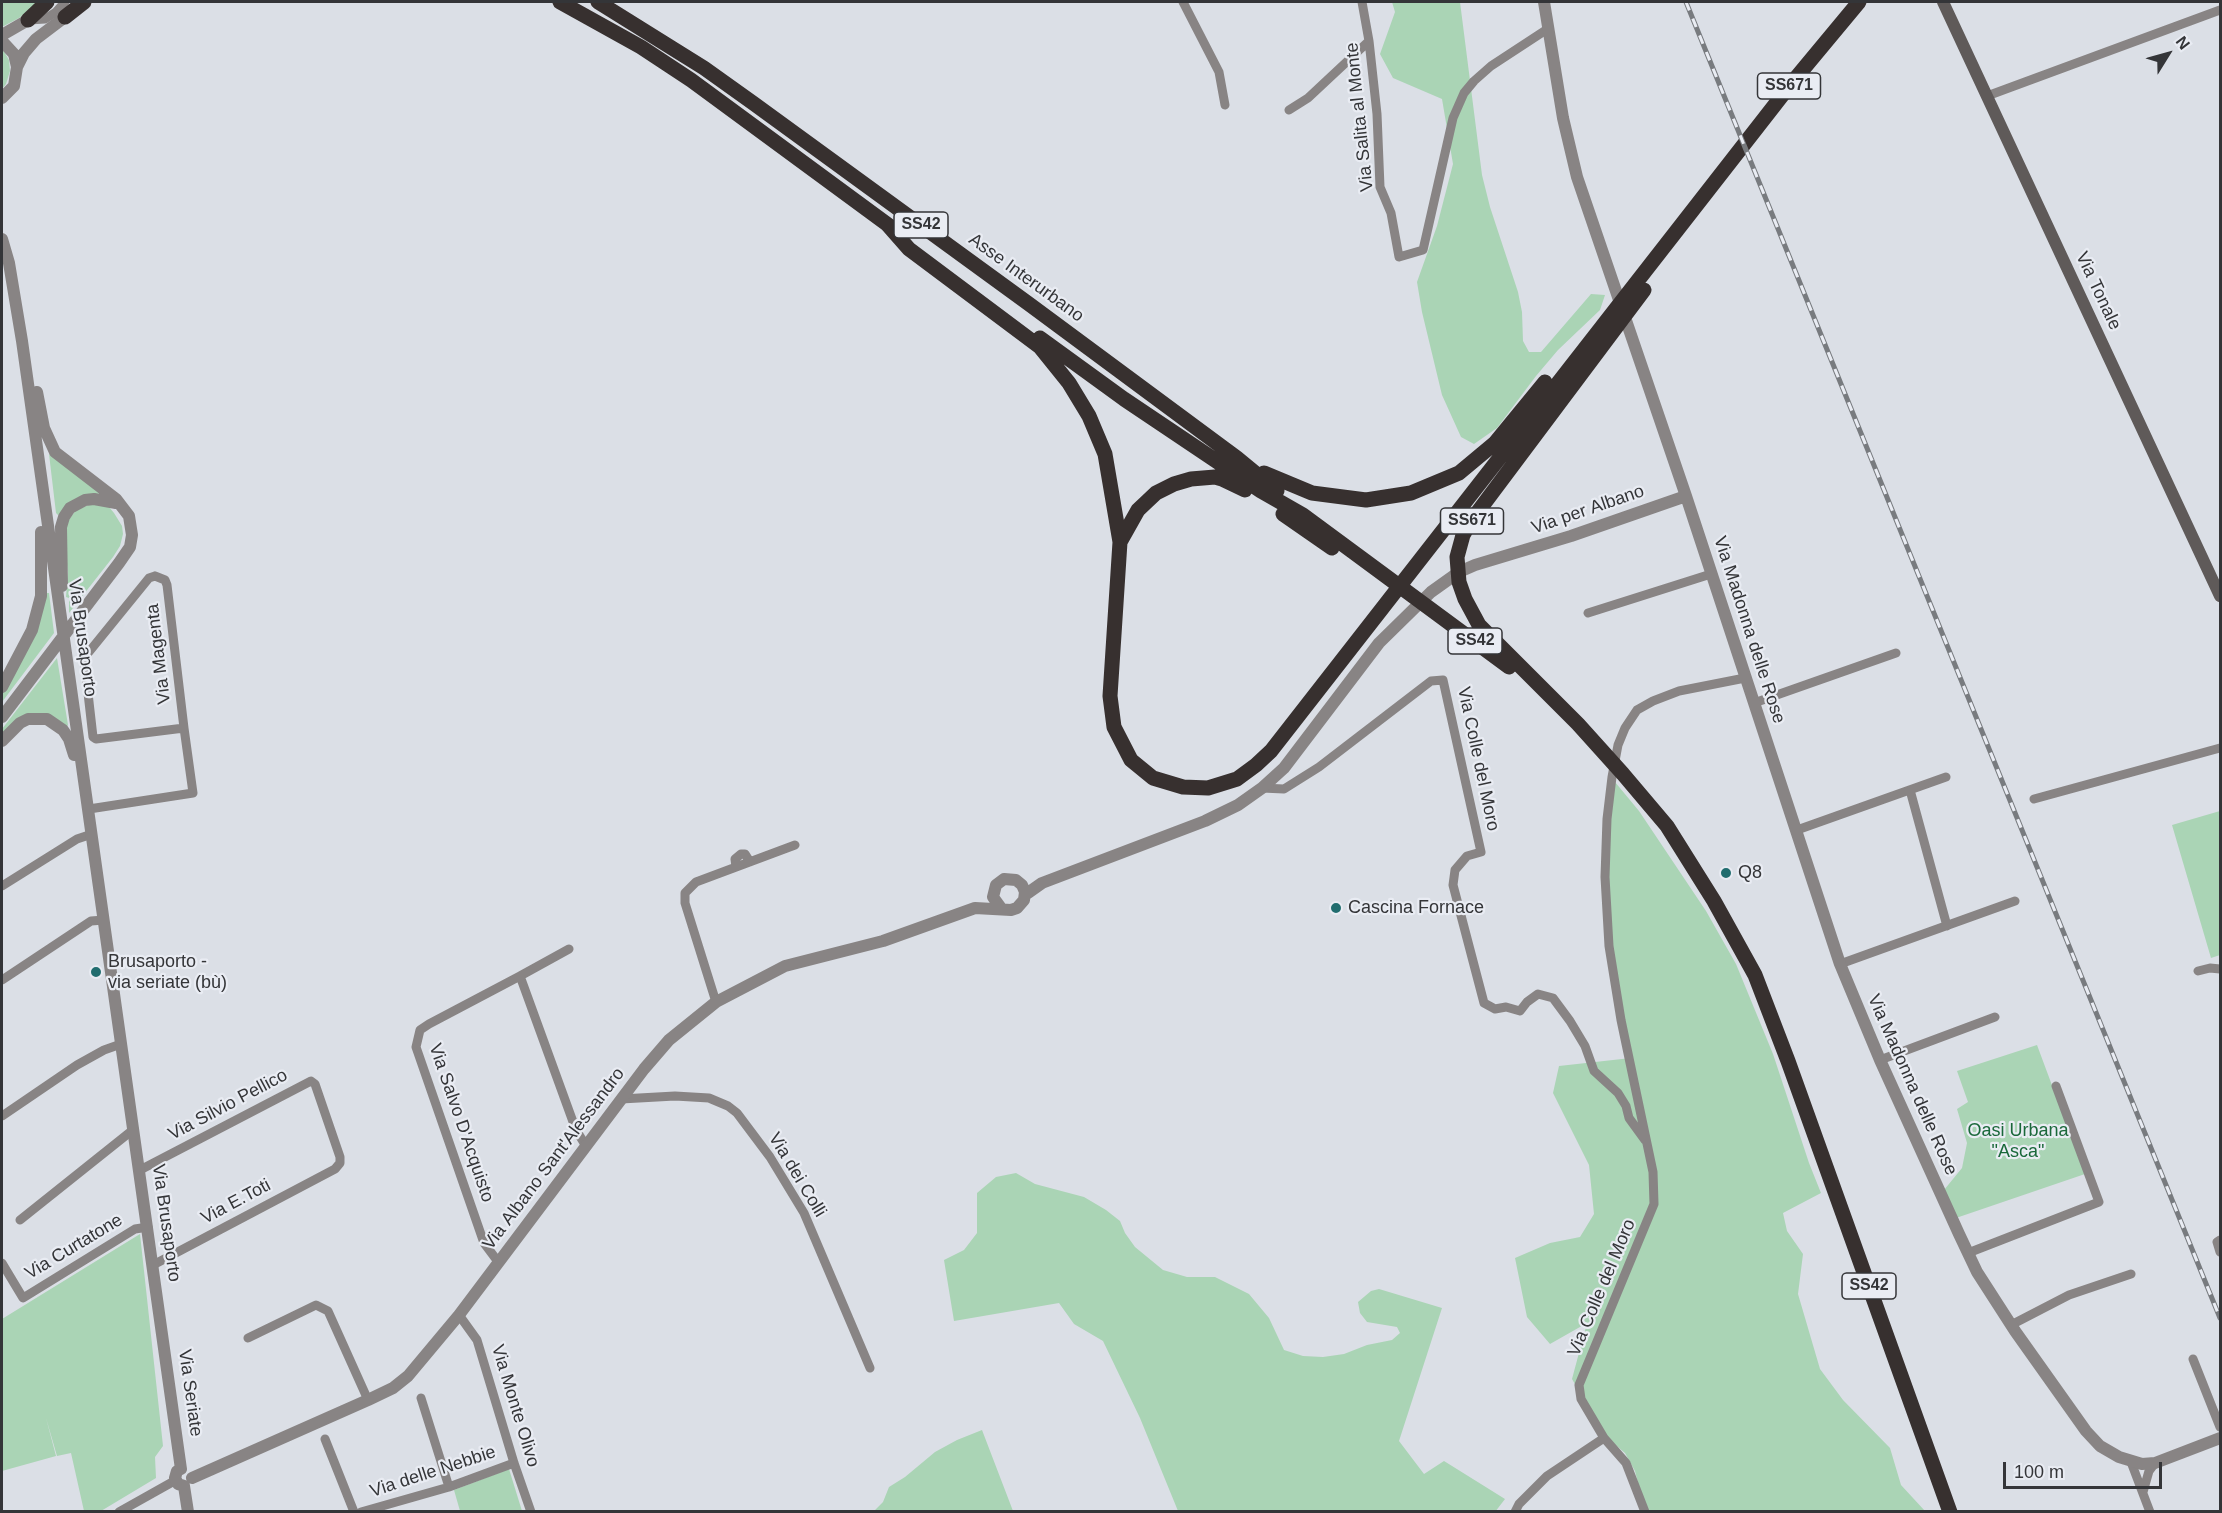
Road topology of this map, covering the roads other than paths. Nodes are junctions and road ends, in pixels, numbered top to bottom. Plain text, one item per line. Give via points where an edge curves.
1 (47, 2) edge
2 (74, 2) edge
3 (84, 2) edge
4 (560, 2) edge
5 (598, 2) edge
6 (1183, 2) edge
7 (1362, 2) edge
8 (1544, 2) edge
9 (1859, 2) edge
10 (1944, 2) edge
11 (65, 9) edge
12 (2220, 10) edge
13 (28, 20) junction
14 (1549, 28) junction
15 (2, 35) edge
16 (2, 41) edge
17 (1369, 41) junction
18 (17, 66) junction
19 (1988, 96) junction
20 (2, 98) edge
21 (1225, 105) dead end
22 (1289, 110) dead end
23 (887, 224) junction
24 (2, 239) edge
25 (1615, 317) junction
26 (22, 341) junction
27 (36, 442) junction
28 (1237, 458) junction
29 (1686, 496) junction
30 (125, 509) junction
31 (1304, 515) junction
32 (1120, 542) junction
33 (1369, 562) junction
34 (1711, 574) junction
35 (2220, 596) edge
36 (1588, 613) dead end
37 (60, 614) junction
38 (1896, 653) dead end
39 (1745, 678) junction
40 (2, 687) edge
41 (1754, 703) junction
42 (2, 717) edge
43 (1578, 724) junction
44 (184, 728) junction
45 (2, 741) edge
46 (2220, 748) edge
47 (1946, 777) dead end
48 (1262, 788) junction
49 (1910, 790) junction
50 (2034, 799) dead end
51 (88, 803) junction
52 (1797, 830) junction
53 (92, 834) junction
54 (795, 845) dead end
55 (1018, 881) junction
56 (1042, 883) junction
57 (2, 886) edge
58 (994, 890) junction
59 (1025, 895) junction
60 (2015, 900) dead end
61 (975, 908) junction
62 (1001, 908) junction
63 (104, 920) junction
64 (1947, 926) junction
65 (569, 949) dead end
66 (1840, 964) junction
67 (2220, 969) edge
68 (2198, 971) dead end
69 (520, 976) junction
70 (2, 980) edge
71 (716, 1002) junction
72 (1995, 1017) dead end
73 (121, 1044) junction
74 (1880, 1060) junction
75 (2056, 1086) dead end
76 (621, 1099) junction
77 (2, 1116) edge
78 (134, 1129) junction
79 (1648, 1145) junction
80 (586, 1146) junction
81 (335, 1169) joint
82 (140, 1170) junction
83 (20, 1220) dead end
84 (148, 1227) junction
85 (2220, 1240) edge
86 (2220, 1252) edge
87 (1968, 1253) junction
88 (2, 1263) edge
89 (499, 1263) junction
90 (153, 1265) junction
91 (2131, 1274) dead end
92 (459, 1315) junction
93 (161, 1322) joint
94 (2011, 1325) junction
95 (248, 1338) dead end
96 (2193, 1359) dead end
97 (870, 1368) dead end
98 (421, 1398) dead end
99 (368, 1400) junction
100 (2220, 1427) edge
101 (1604, 1438) junction
102 (2220, 1438) edge
103 (325, 1439) dead end
104 (2131, 1462) junction
105 (2155, 1462) junction
106 (514, 1463) junction
107 (183, 1478) junction
108 (448, 1487) junction
109 (2143, 1492) junction
110 (119, 1512) edge
111 (188, 1512) edge
112 (354, 1512) edge
113 (362, 1512) edge
114 (531, 1512) edge
115 (1515, 1512) edge
116 (1645, 1512) edge
117 (1950, 1512) edge
118 (2150, 1512) edge

1 - 13 highway
2 - 11 street
3 - 11 highway
4 - 23 highway, SS42 via 691,80
5 - 28 highway, Asse Interurbano / SS42 via 734,89
6 - 21 street via 1219,72
7 - 17 street, Via Salita al Monte
8 - 14 street, Via Madonna delle Rose
9 - 25 highway, SS671 via 1795,79
10 - 19 main road, Via Tonale
11 - 13 street via 45,19
11 - 18 street via 24,53
12 - 19 street
13 - 15 street
14 - 17 street, Via Salita al Monte via 1491,66 1464,93 1453,118 1423,250 1400,257 1380,187
14 - 29 street, Via Madonna delle Rose via 1577,177
16 - 18 street via 14,54
17 - 22 street via 1308,98
18 - 20 street via 14,86
19 - 35 main road, Via Tonale
23 - 31 highway, SS42 via 1124,399
23 - 32 highway, SS671 via 909,249 1040,347 1069,383 1106,454
24 - 26 street, Via Brusaporto
25 - 28 highway via 1595,326 1580,341 1495,444 1459,473 1411,494 1366,500 1312,494
25 - 32 highway, SS671 via 1265,758 1236,779 1194,789 1173,786 1138,768 1124,750 1113,727 1110,696
25 - 43 highway, SS671 via 1472,521 1457,557 1464,599 1479,625
26 - 27 street, Via Brusaporto
26 - 30 street via 33,372 44,428 55,452
27 - 37 street, Via Brusaporto
27 - 40 street via 41,596 32,630
28 - 31 highway, Asse Interurbano
29 - 34 street, Via Madonna delle Rose
29 - 48 street, Via per Albano via 1475,565 1443,582 1379,643 1284,768
30 - 37 street via 115,502 94,499 70,508 64,517
30 - 42 street via 132,524 130,547
31 - 33 highway, SS42
32 - 33 highway via 1138,510 1156,493 1183,481 1215,477 1258,496 1350,561
33 - 43 highway, SS42
34 - 36 street
34 - 39 street, Via Madonna delle Rose
37 - 51 street, Via Brusaporto
38 - 41 street
39 - 41 street, Via Madonna delle Rose
39 - 79 street, Via Colle del Moro via 1679,692 1637,711 1618,745 1611,777 1605,878 1609,946
41 - 52 street, Via Madonna delle Rose
43 - 117 highway, SS42 via 1667,826 1755,975
44 - 44 street, Via Magenta via 167,585 155,576 149,578 84,657 93,736 102,739
44 - 51 street, Via Magenta via 193,794
45 - 51 street via 28,719 54,723 69,739
46 - 50 street
47 - 49 street
48 - 56 street via 1205,821
48 - 79 street, Via Colle del Moro via 1284,789 1431,681 1443,680 1481,852 1467,856 1455,870 1453,885 1484,1003 1495,1009 1520,1011 1538,994 1552,998 1585,1046 1594,1071 1618,1093
49 - 52 street
49 - 64 street
51 - 53 street, Via Brusaporto
52 - 66 street, Via Madonna delle Rose
53 - 57 street via 77,839
53 - 63 street, Via Brusaporto
54 - 71 street via 696,882 685,893
55 - 56 street
55 - 58 street via 1004,879
55 - 59 street
56 - 59 street
58 - 61 street, Via Albano Sant'Alessandro
58 - 62 street via 994,900
59 - 62 street via 1017,908
60 - 64 street
61 - 62 street, Via Albano Sant'Alessandro
61 - 71 street, Via Albano Sant'Alessandro via 883,941 785,966
63 - 70 street via 91,921
63 - 73 street, Via Brusaporto
64 - 66 street
65 - 69 street, Via Salvo D'Acquisto
66 - 74 street, Via Madonna delle Rose
67 - 68 street
69 - 80 street via 576,1130
69 - 89 street, Via Salvo D'Acquisto via 420,1030 416,1047 484,1243
71 - 76 street, Via Albano Sant'Alessandro via 669,1040
72 - 74 street
73 - 77 street via 77,1065
73 - 78 street, Via Brusaporto
74 - 87 street, Via Madonna delle Rose
75 - 87 street via 2099,1202
76 - 80 street, Via Albano Sant'Alessandro
76 - 97 street, Via dei Colli via 709,1098 737,1113 804,1213
78 - 82 street, Via Brusaporto
78 - 83 street
79 - 101 street, Via Colle del Moro via 1654,1204 1579,1385 1581,1399
80 - 89 street, Via Albano Sant'Alessandro
81 - 82 street, Via Silvio Pellico via 339,1157 315,1084 310,1081
81 - 90 street, Via E.Toti
82 - 84 street, Via Brusaporto
84 - 88 street, Via Curtatone via 135,1229 22,1298
84 - 90 street, Via Brusaporto
85 - 86 street
87 - 94 street, Via Madonna delle Rose
89 - 92 street, Via Albano Sant'Alessandro
90 - 93 street, Via Brusaporto
91 - 94 street via 2069,1295
92 - 99 street, Via Albano Sant'Alessandro via 408,1376
92 - 106 street, Via Monte Olivo via 477,1340
93 - 107 street, Via Seriate
94 - 104 street, Via Madonna delle Rose via 2086,1431 2100,1446
95 - 99 street via 316,1305 328,1311
96 - 100 street
98 - 108 street
99 - 107 street, Via Albano Sant'Alessandro
101 - 115 street via 1547,1476
101 - 116 street, Via Colle del Moro via 1626,1463
102 - 105 street
103 - 112 street, Via delle Nebbie
104 - 105 street
104 - 109 street
105 - 109 street
106 - 108 street, Via delle Nebbie
106 - 114 street, Via Monte Olivo
107 - 110 street
107 - 111 street, Via Seriate
108 - 113 street, Via delle Nebbie
109 - 118 street

